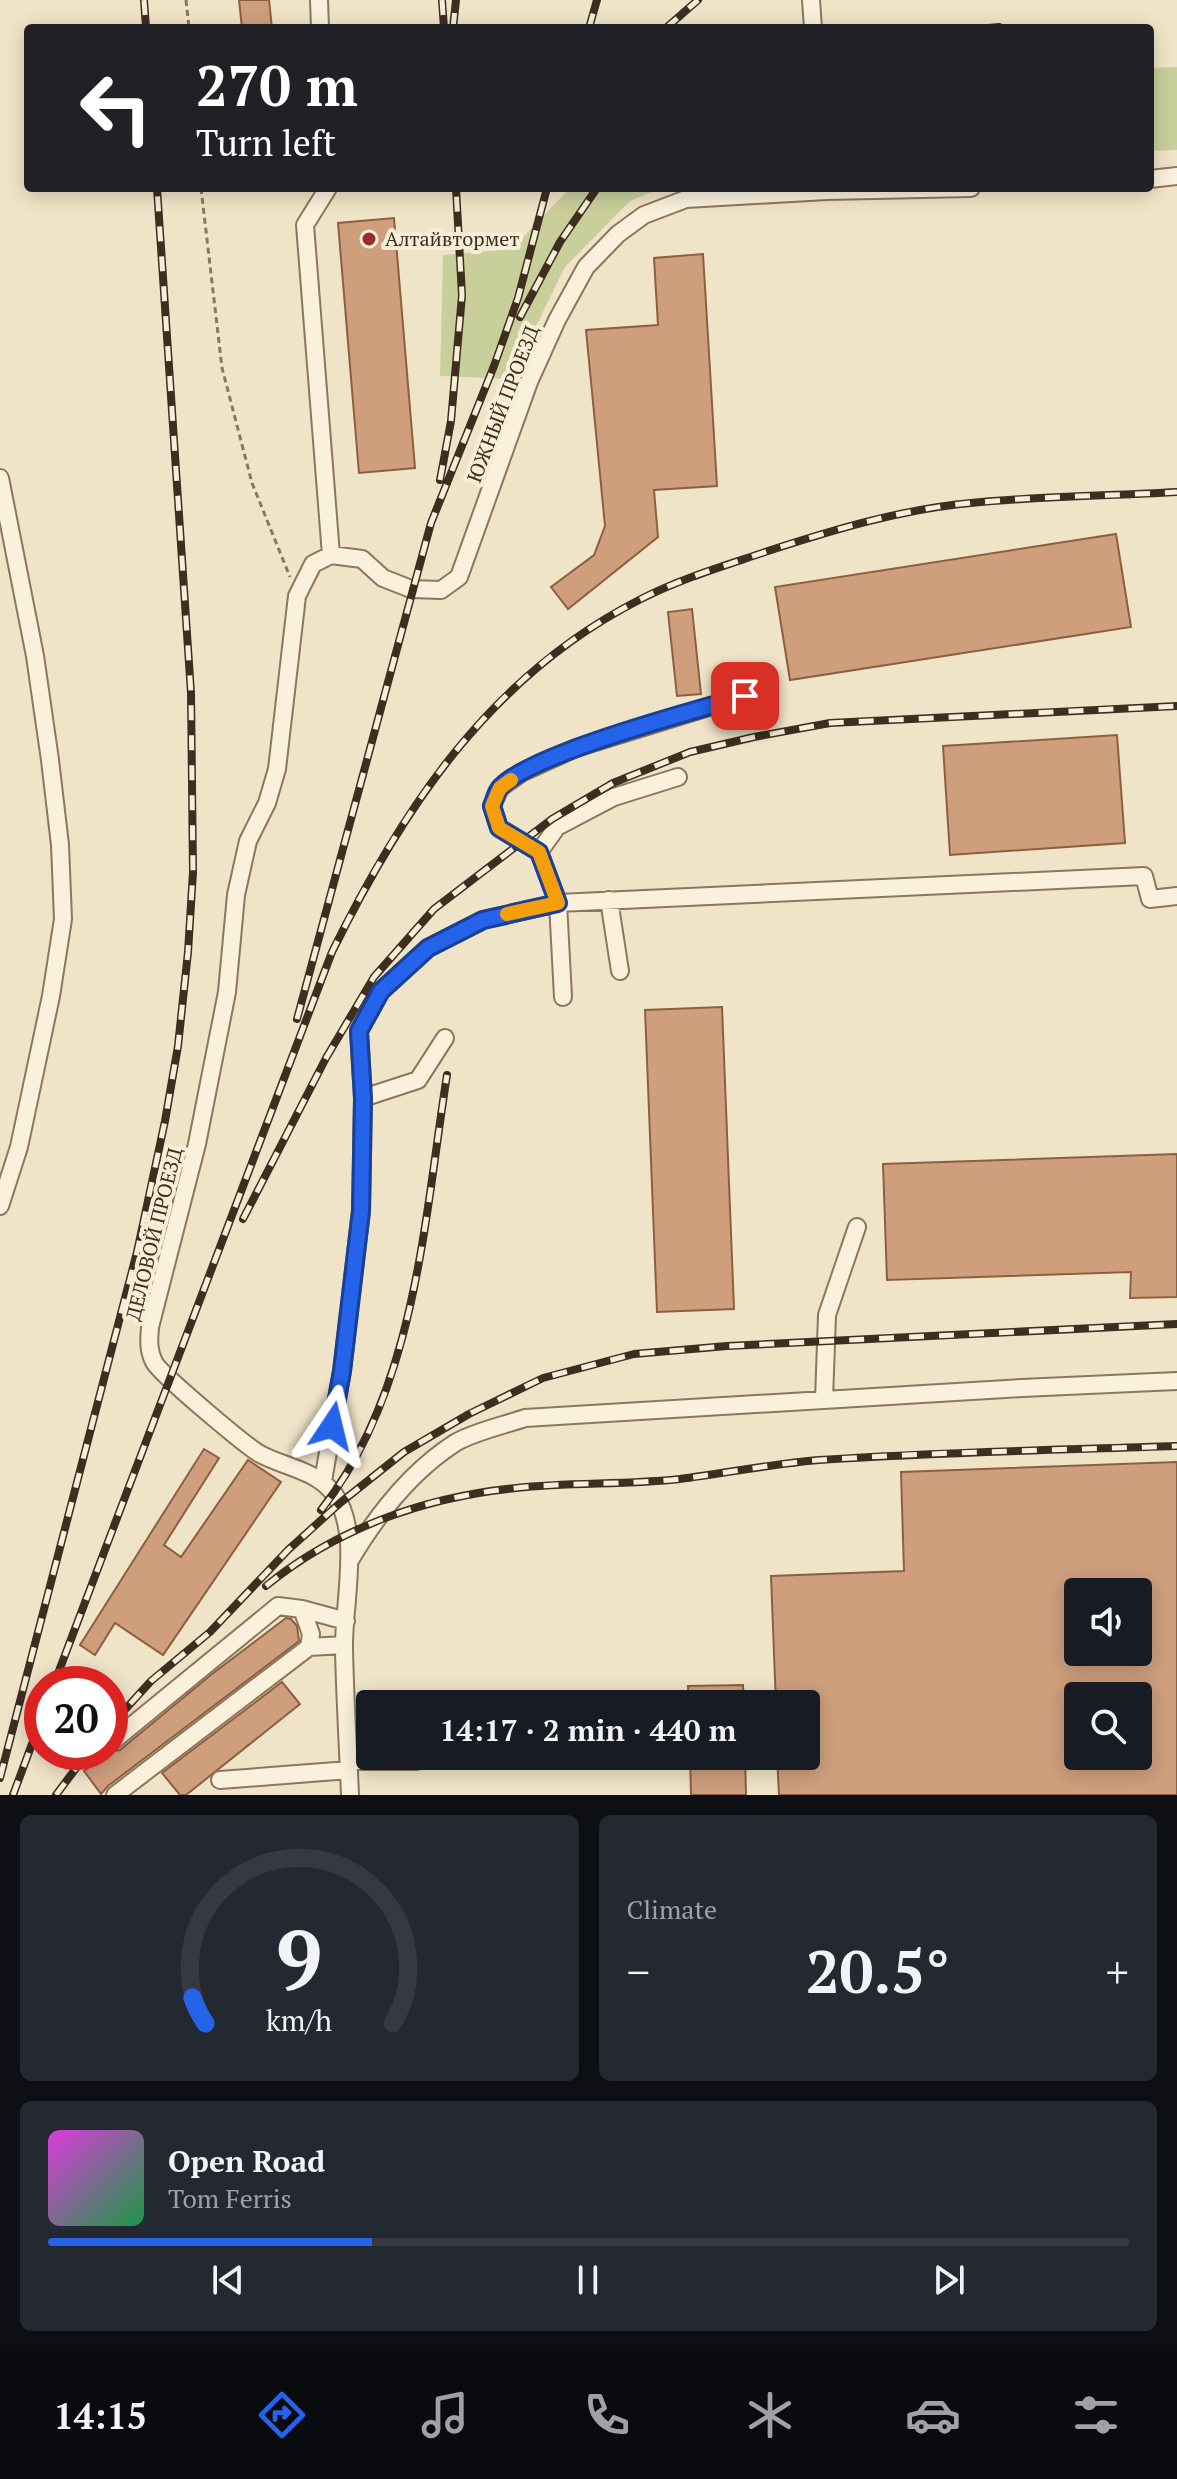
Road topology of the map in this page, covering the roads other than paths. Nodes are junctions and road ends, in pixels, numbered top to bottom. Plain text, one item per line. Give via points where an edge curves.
1 (319, 0) edge
2 (811, 0) edge
3 (320, 24) edge
4 (813, 24) edge
5 (1177, 176) edge
6 (1154, 179) edge
7 (326, 192) edge
8 (784, 192) edge
9 (0, 478) edge
10 (331, 555) junction
11 (745, 696) dead end
12 (678, 777) dead end
13 (539, 852) junction
14 (1177, 896) edge
15 (609, 900) junction
16 (558, 903) junction
17 (620, 971) dead end
18 (563, 997) dead end
19 (445, 1038) dead end
20 (363, 1098) junction
21 (0, 1206) edge
22 (857, 1227) dead end
23 (1177, 1381) edge
24 (824, 1400) junction
25 (323, 1481) junction
26 (349, 1562) junction
27 (302, 1609) junction
28 (346, 1621) junction
29 (344, 1645) junction
30 (309, 1647) junction
31 (128, 1729) edge
32 (356, 1765) edge
33 (349, 1766) junction
34 (220, 1780) dead end
35 (115, 1795) edge
36 (350, 1795) edge

1 - 3 street
2 - 4 street
5 - 6 street
7 - 10 street via 305,225
8 - 10 street, ЮЖНЫЙ ПРОЕЗД via 686,199 644,215 586,267 529,382 459,577 441,590 411,589 383,578 362,559
9 - 21 street via 48,745 63,919 19,1147
10 - 25 street, ДЕЛОВОЙ ПРОЕЗД via 313,564 297,596 277,769 248,841 236,895 227,992 197,1144 148,1346 155,1365 258,1453
11 - 13 street via 576,748 500,788 492,806 499,828
12 - 13 street via 614,797 557,827
13 - 16 street
14 - 15 street via 1150,899 1144,876
15 - 16 street
15 - 17 street
16 - 18 street
16 - 20 street via 483,920 428,948 381,991 359,1031
19 - 20 street via 418,1080
20 - 25 street via 361,1211
22 - 24 street via 827,1315
23 - 24 street
24 - 26 street via 525,1418 457,1442 373,1521
25 - 26 street via 340,1503
26 - 28 street
27 - 28 street
27 - 30 street via 311,1634
27 - 31 street via 278,1606
28 - 29 street
29 - 30 street
29 - 33 street
30 - 35 street
32 - 33 street
33 - 34 street
33 - 36 street

